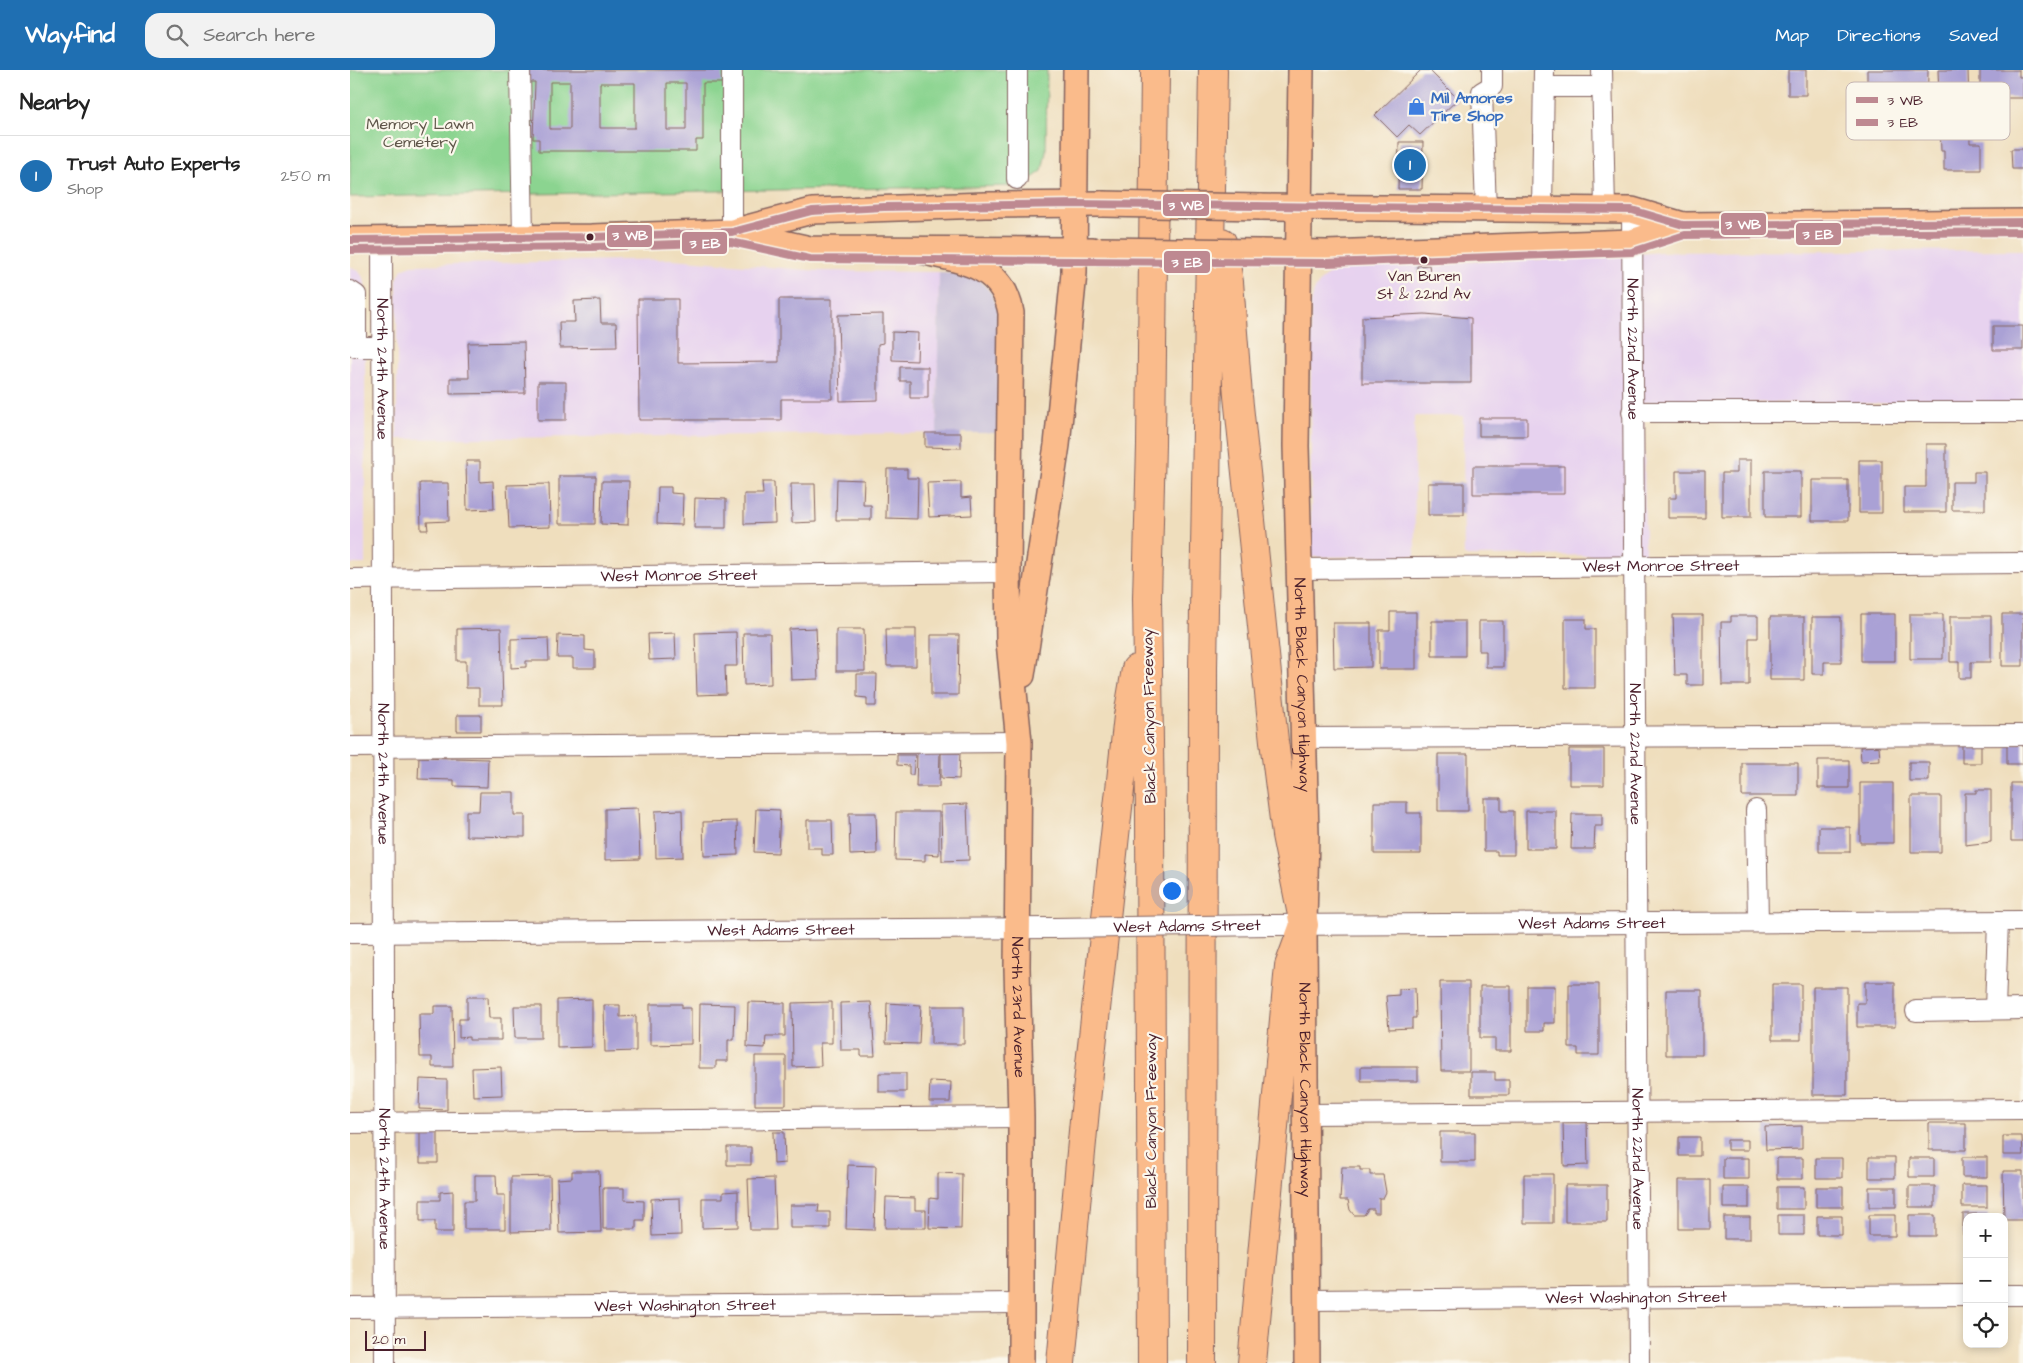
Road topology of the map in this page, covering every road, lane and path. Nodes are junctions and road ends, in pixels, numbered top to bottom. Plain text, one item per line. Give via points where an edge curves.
1 (520, 70) edge
2 (732, 70) edge
3 (1017, 70) edge
4 (1076, 70) edge
5 (1155, 70) edge
6 (1213, 70) edge
7 (1301, 70) edge
8 (1492, 70) edge
9 (1544, 79) edge
10 (1602, 79) edge
11 (1211, 175) junction
12 (1017, 179) dead end
13 (1076, 204) junction
14 (1299, 208) junction
15 (1486, 210) junction
16 (1542, 210) junction
17 (1605, 210) junction
18 (1632, 210) junction
19 (2023, 222) edge
20 (1683, 225) junction
21 (732, 232) junction
22 (523, 238) junction
23 (350, 240) edge
24 (382, 240) junction
25 (1632, 242) junction
26 (916, 250) junction
27 (1075, 250) junction
28 (1297, 252) junction
29 (353, 293) edge
30 (383, 295) junction
31 (382, 347) junction
32 (1632, 412) junction
33 (2023, 412) edge
34 (2023, 563) edge
35 (1634, 567) junction
36 (1300, 569) junction
37 (1008, 572) junction
38 (350, 579) edge
39 (382, 579) junction
40 (1147, 598) junction
41 (1017, 710) junction
42 (2023, 735) edge
43 (1636, 737) junction
44 (1302, 738) junction
45 (1019, 742) junction
46 (350, 747) edge
47 (382, 747) junction
48 (1756, 810) dead end
49 (1998, 921) junction
50 (2023, 921) edge
51 (1636, 922) junction
52 (1758, 922) junction
53 (1304, 925) junction
54 (1018, 928) junction
55 (350, 933) edge
56 (383, 933) junction
57 (1995, 1009) junction
58 (2023, 1009) edge
59 (1916, 1011) dead end
60 (2023, 1109) edge
61 (1637, 1112) junction
62 (1306, 1114) junction
63 (1021, 1117) junction
64 (350, 1123) edge
65 (384, 1123) junction
66 (1963, 1295) edge
67 (2008, 1295) edge
68 (2023, 1295) edge
69 (1638, 1298) junction
70 (1306, 1300) junction
71 (1019, 1302) junction
72 (350, 1308) edge
73 (385, 1308) junction
74 (385, 1363) edge
75 (1021, 1363) edge
76 (1060, 1363) edge
77 (1152, 1363) edge
78 (1202, 1363) edge
79 (1252, 1363) edge
80 (1307, 1363) edge
81 (1639, 1363) edge

1 - 22 street
2 - 21 street
3 - 12 street
4 - 13 main road
5 - 40 highway, Black Canyon Freeway
6 - 11 highway
7 - 14 main road, North Black Canyon Highway
8 - 15 street via 1492,86 1482,92
9 - 10 street
9 - 16 street
10 - 17 street
11 - 53 highway via 1229,282 1274,741 1286,835
11 - 78 highway via 1203,669
13 - 14 main road, bridge
13 - 21 main road via 812,211
13 - 27 main road
14 - 15 main road
14 - 28 main road, North Black Canyon Highway
15 - 16 main road
16 - 17 main road
17 - 18 main road
18 - 20 main road
18 - 25 street, North 22nd Avenue
19 - 20 main road
20 - 25 main road
21 - 22 main road
21 - 26 main road via 810,249
22 - 24 main road
23 - 24 main road
24 - 30 street, North 24th Avenue
25 - 28 main road
25 - 32 street, North 22nd Avenue
26 - 27 main road
26 - 37 main road via 978,265 994,277 1009,301 1012,352 1008,432
27 - 28 main road, bridge
27 - 41 main road via 1057,445
28 - 36 main road, North Black Canyon Highway via 1296,446
29 - 30 street
29 - 31 street via 356,347
30 - 31 street, North 24th Avenue
31 - 39 street, North 24th Avenue
32 - 33 street
32 - 35 street, North 22nd Avenue
34 - 35 street, West Monroe Street
35 - 36 street, West Monroe Street
35 - 43 street, North 22nd Avenue
36 - 44 main road, North Black Canyon Highway
37 - 39 street, West Monroe Street
37 - 41 main road via 1008,642
38 - 39 street, West Monroe Street
39 - 47 street, North 24th Avenue
40 - 76 highway via 1128,716 1084,1110
40 - 77 highway, Black Canyon Freeway
41 - 45 main road, North 23rd Avenue
42 - 43 street
43 - 44 street
43 - 51 street, North 22nd Avenue
44 - 53 main road, North Black Canyon Highway via 1306,834
45 - 47 street
45 - 54 main road, North 23rd Avenue
46 - 47 street
47 - 56 street, North 24th Avenue
48 - 52 street
49 - 50 street, West Adams Street
49 - 52 street, West Adams Street
49 - 57 street
51 - 52 street, West Adams Street
51 - 53 street, West Adams Street
51 - 61 street, North 22nd Avenue
53 - 54 street, West Adams Street, bridge
53 - 62 main road, North Black Canyon Highway
53 - 79 highway via 1289,966
54 - 56 street, West Adams Street
54 - 63 main road, North 23rd Avenue
55 - 56 street, West Adams Street
56 - 65 street, North 24th Avenue
57 - 58 street
57 - 59 street
60 - 61 street
61 - 62 street
61 - 69 street, North 22nd Avenue
62 - 70 main road, North Black Canyon Highway
63 - 65 street
63 - 71 main road, North 23rd Avenue
64 - 65 street
65 - 73 street, North 24th Avenue
66 - 69 street, West Washington Street
67 - 68 street
69 - 70 street, West Washington Street
69 - 81 street, North 22nd Avenue
70 - 80 main road, North Black Canyon Highway
71 - 73 street, West Washington Street
71 - 75 main road, North 23rd Avenue
72 - 73 street, West Washington Street
73 - 74 street, North 24th Avenue

